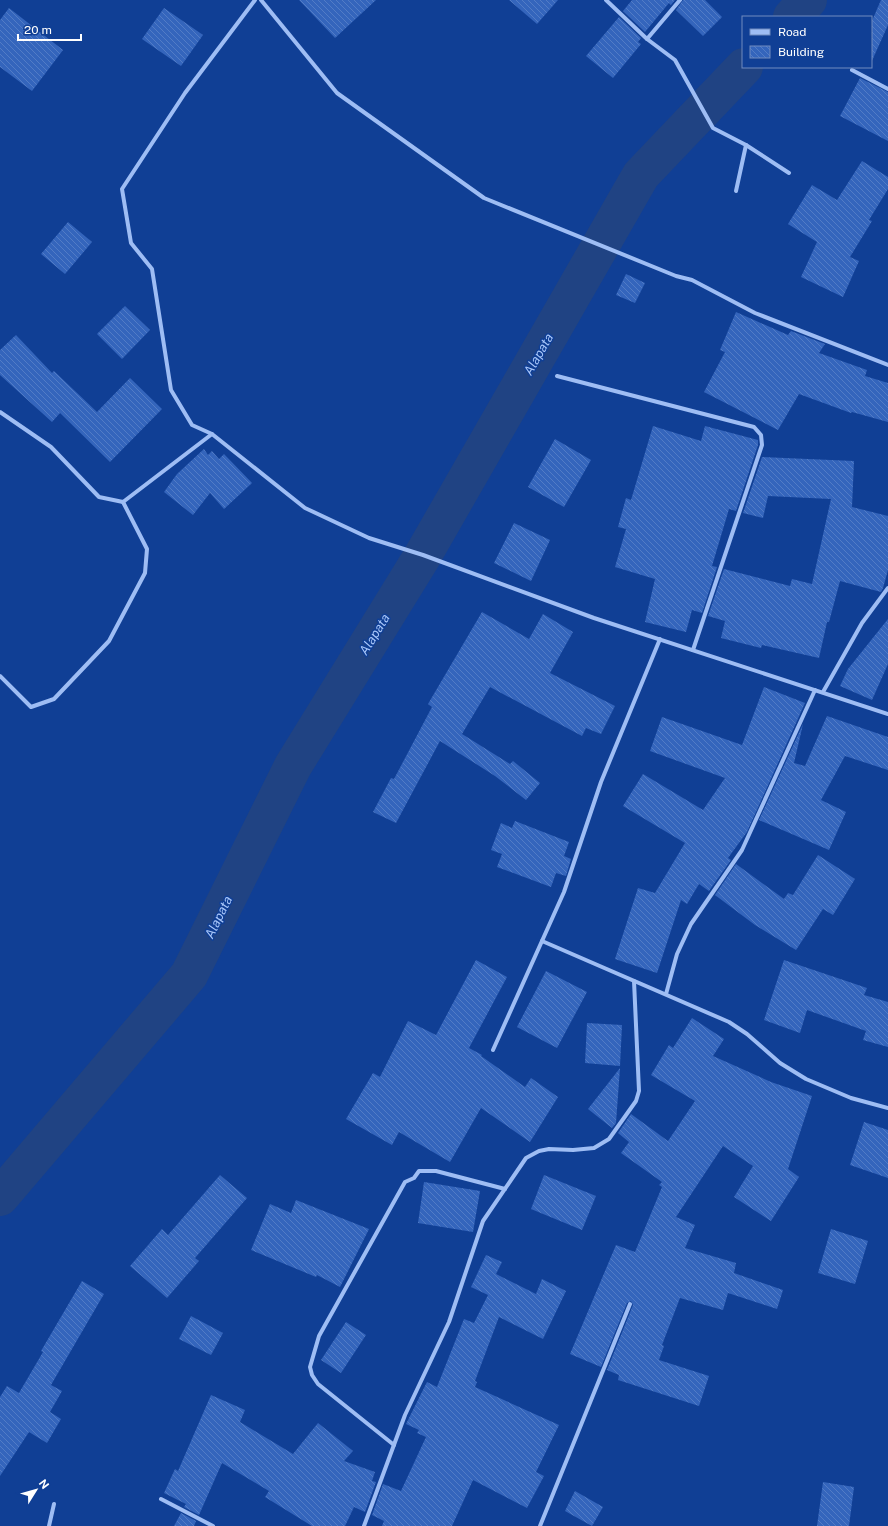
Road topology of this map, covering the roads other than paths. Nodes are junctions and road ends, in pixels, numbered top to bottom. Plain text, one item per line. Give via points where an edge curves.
1 (255, 0) edge
2 (261, 0) edge
3 (606, 0) edge
4 (680, 0) edge
5 (647, 39) junction
6 (852, 70) dead end
7 (888, 89) edge
8 (746, 145) junction
9 (789, 173) dead end
10 (736, 191) dead end
11 (888, 365) edge
12 (557, 376) dead end
13 (0, 412) edge
14 (212, 434) junction
15 (123, 502) junction
16 (888, 588) edge
17 (660, 639) junction
18 (693, 650) junction
19 (0, 676) edge
20 (815, 690) junction
21 (823, 692) junction
22 (888, 714) edge
23 (542, 941) junction
24 (634, 981) junction
25 (666, 994) junction
26 (493, 1050) dead end
27 (888, 1108) edge
28 (505, 1189) junction
29 (630, 1304) dead end
30 (394, 1445) junction
31 (161, 1499) dead end
32 (54, 1504) dead end
33 (49, 1526) edge
34 (213, 1526) edge
35 (364, 1526) edge
36 (540, 1526) edge

1 - 14 street via 185,94 122,189 131,243 152,269 171,390 192,425
2 - 11 street via 337,93 484,198 676,276 692,280 755,313
3 - 5 street
4 - 5 street
5 - 8 street via 675,60 713,128
6 - 7 street
8 - 9 street
8 - 10 street
12 - 18 street via 754,427 761,435 762,445
13 - 15 street via 51,447 99,497
14 - 15 street
14 - 17 street via 305,508 369,538
15 - 19 street via 147,549 145,573 109,641 54,699 31,707
16 - 21 street via 862,624
17 - 18 street
17 - 23 street via 601,782 564,892
18 - 20 street
20 - 21 street
20 - 25 street via 742,850 691,924 677,954
21 - 22 street
23 - 24 street
23 - 26 street
24 - 25 street
24 - 28 street via 639,1091 636,1101 609,1139 594,1148 539,1151 526,1158
25 - 27 street via 729,1022 780,1063 806,1079 851,1098
28 - 30 street via 483,1221 449,1322 405,1414
28 - 30 street via 436,1171 418,1171 414,1178 406,1182 320,1336 310,1366 318,1384
29 - 36 street
30 - 35 street
31 - 34 street
32 - 33 street

